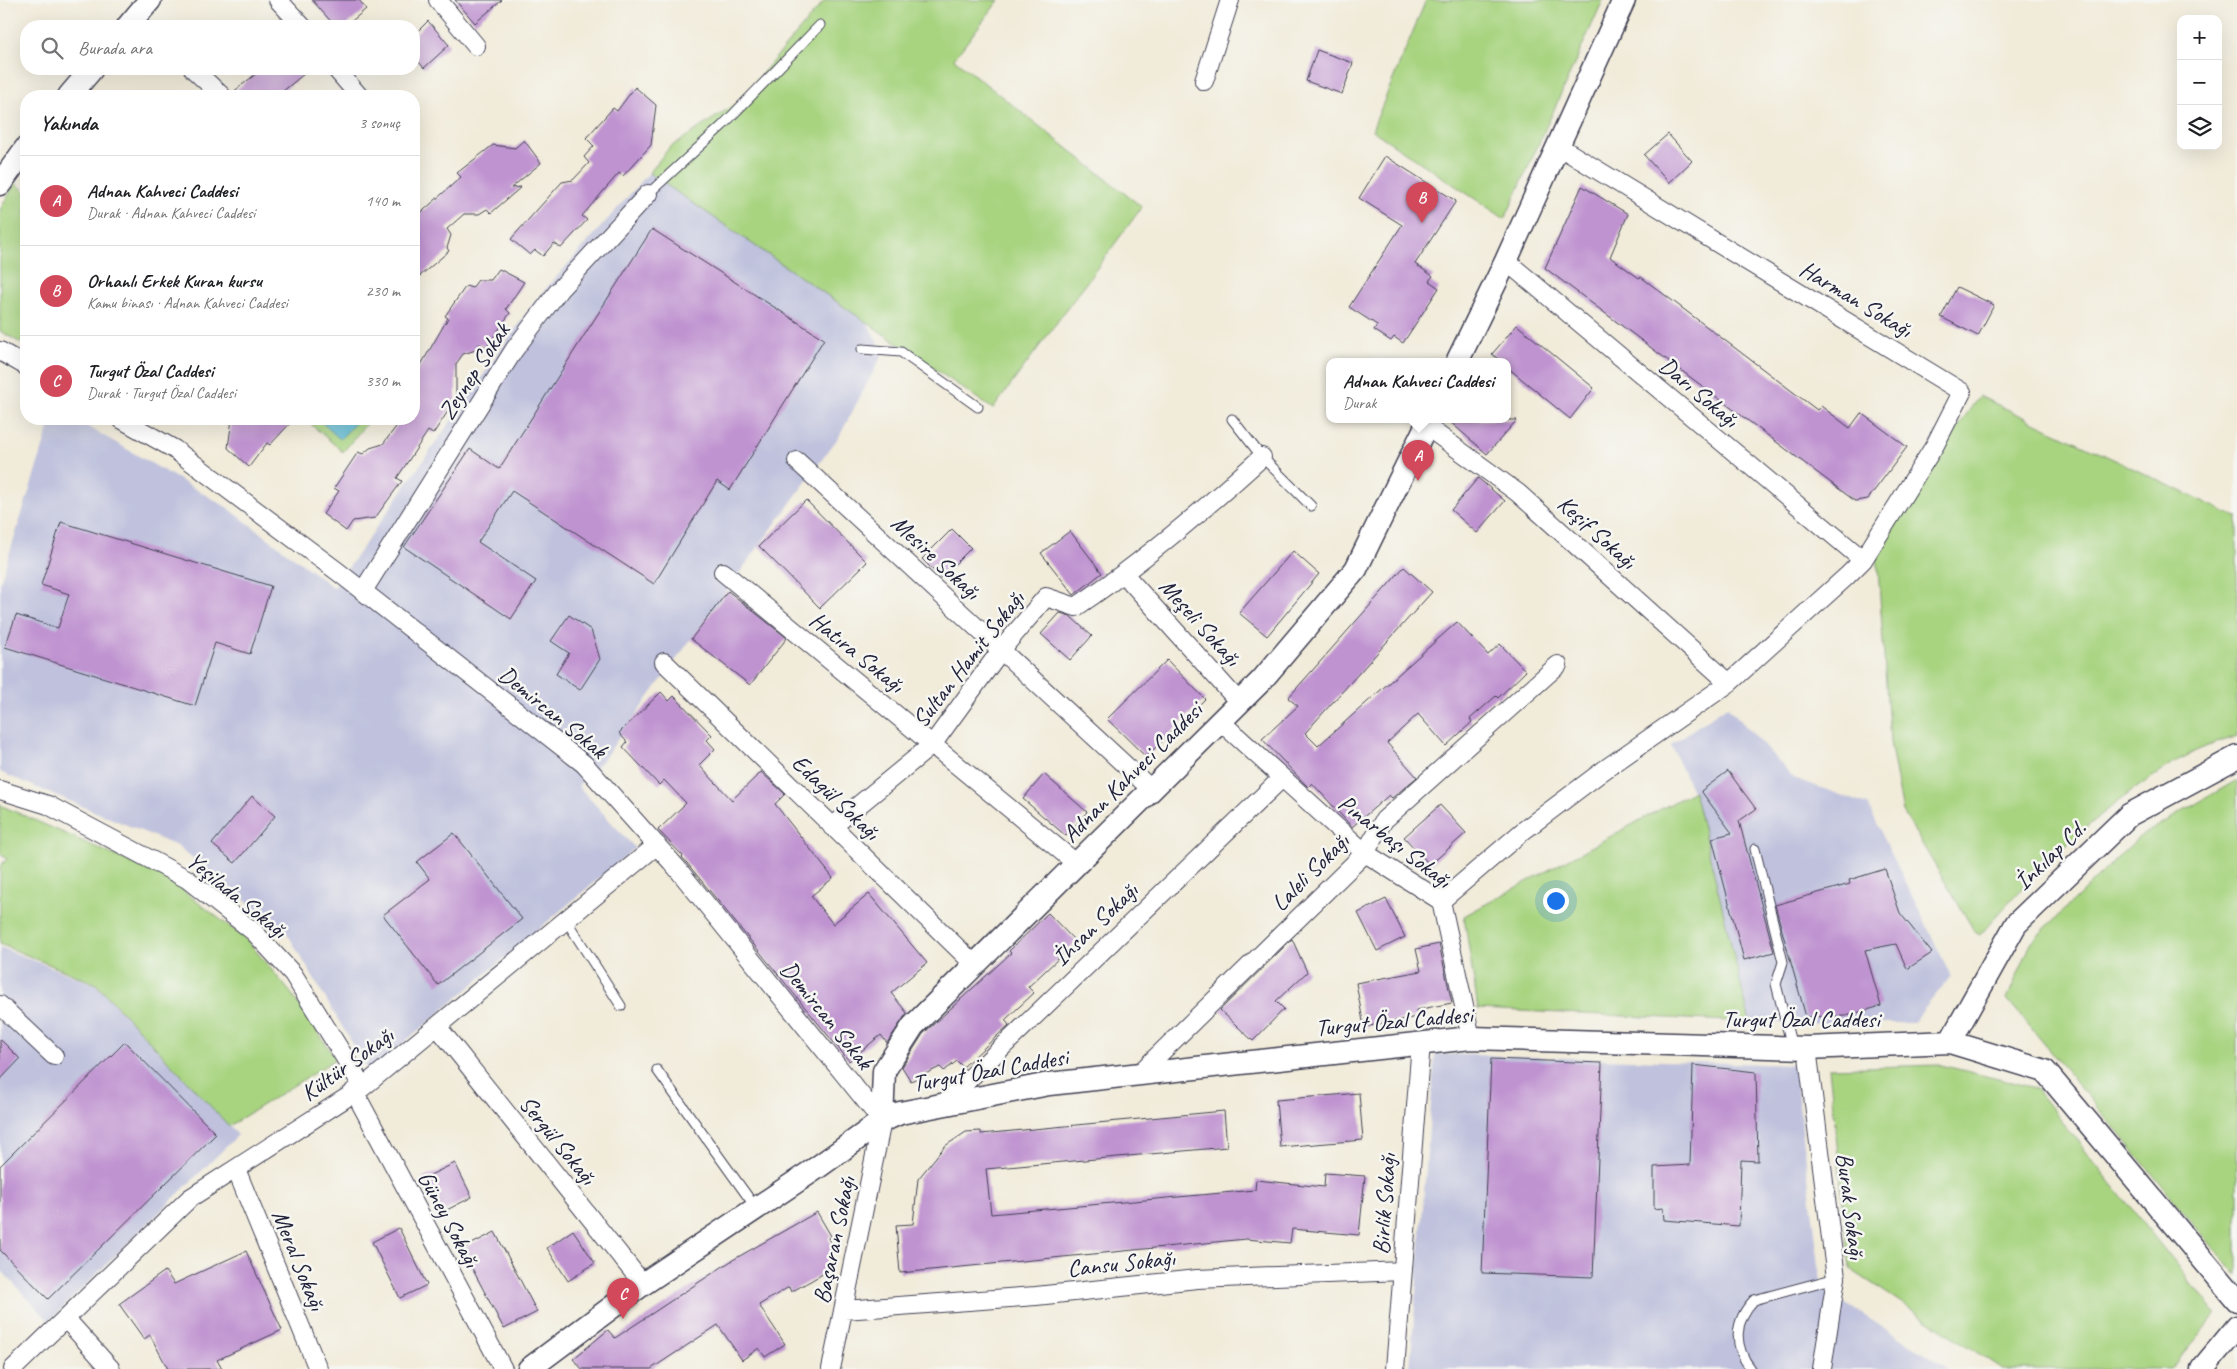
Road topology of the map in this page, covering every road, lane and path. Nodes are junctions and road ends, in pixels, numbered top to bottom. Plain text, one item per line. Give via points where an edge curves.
1 (150, 0) edge
2 (278, 0) edge
3 (438, 0) edge
4 (1230, 0) edge
5 (1624, 0) edge
6 (138, 20) edge
7 (296, 20) edge
8 (820, 25) dead end
9 (476, 46) dead end
10 (87, 75) edge
11 (199, 75) edge
12 (341, 75) edge
13 (1204, 81) dead end
14 (74, 90) edge
15 (216, 90) edge
16 (354, 90) edge
17 (1558, 146) junction
18 (20, 156) edge
19 (0, 184) edge
20 (648, 194) joint
21 (1506, 261) junction
22 (862, 349) dead end
23 (0, 351) edge
24 (1459, 358) edge
25 (20, 363) edge
26 (978, 407) dead end
27 (1232, 419) dead end
28 (1427, 423) edge
29 (132, 425) edge
30 (1262, 457) junction
31 (797, 461) dead end
32 (1311, 506) dead end
33 (1863, 560) junction
34 (723, 572) dead end
35 (1124, 574) junction
36 (363, 592) junction
37 (1001, 650) junction
38 (664, 662) dead end
39 (1558, 665) dead end
40 (1729, 683) junction
41 (1239, 702) junction
42 (1220, 721) junction
43 (932, 745) junction
44 (2237, 757) edge
45 (1282, 778) junction
46 (0, 790) edge
47 (1152, 790) junction
48 (832, 827) junction
49 (657, 845) junction
50 (1755, 849) dead end
51 (1365, 853) junction
52 (1077, 864) junction
53 (1440, 901) junction
54 (566, 920) junction
55 (975, 965) junction
56 (0, 1005) edge
57 (621, 1006) dead end
58 (437, 1026) junction
59 (1471, 1038) junction
60 (1950, 1042) junction
61 (1420, 1044) junction
62 (1799, 1048) junction
63 (54, 1056) dead end
64 (657, 1070) dead end
65 (1139, 1074) junction
66 (358, 1089) junction
67 (942, 1105) junction
68 (882, 1121) junction
69 (236, 1168) junction
70 (756, 1209) junction
71 (1403, 1271) junction
72 (1836, 1278) junction
73 (643, 1284) junction
74 (2237, 1300) edge
75 (844, 1310) junction
76 (66, 1319) junction
77 (2237, 1326) edge
78 (13, 1369) edge
79 (111, 1369) edge
80 (318, 1369) edge
81 (503, 1369) edge
82 (529, 1369) edge
83 (831, 1369) edge
84 (1395, 1369) edge
85 (1751, 1369) edge
86 (1822, 1369) edge
87 (2202, 1369) edge

1 - 6 street
2 - 7 street
3 - 9 street
4 - 13 street
5 - 17 street
8 - 20 lane via 723,125
10 - 14 street
11 - 15 street
12 - 16 street
17 - 21 street
17 - 33 street, Harman Sokağı via 1962,392 1935,445
18 - 19 street
20 - 36 street, Zeynep Sokak via 559,290 514,350
21 - 24 street
21 - 33 street, Darı Sokağı
22 - 26 lane via 901,352
23 - 25 street
27 - 30 lane
28 - 40 street, Keşif Sokağı via 1518,493
28 - 41 street, Adnan Kahveci Caddesi via 1356,569 1261,681
29 - 36 street, Demircan Sokak via 174,449
30 - 32 lane
30 - 35 street, Sultan Hamit Sokağı via 1193,520
31 - 37 street, Mesire Sokağı
33 - 40 street
34 - 43 street, Hatıra Sokağı
35 - 37 street, Sultan Hamit Sokağı via 1076,607 1046,597
35 - 41 street, Meşeli Sokağı
36 - 49 street, Demircan Sokak via 584,764
37 - 43 street, Sultan Hamit Sokağı
37 - 47 street, Mesire Sokağı
38 - 48 street, Edagül Sokağı
39 - 51 street, Laleli Sokağı via 1384,820
40 - 53 street via 1523,831
41 - 42 street, Adnan Kahveci Caddesi
42 - 45 street, Pınarbaşı Sokağı
42 - 47 street, Adnan Kahveci Caddesi
43 - 48 street, Sultan Hamit Sokağı
43 - 52 street, Hatıra Sokağı
44 - 60 street, İnkılap Cd. via 2129,815 2016,924
45 - 51 street, Pınarbaşı Sokağı
45 - 67 street, İhsan Sokağı
46 - 66 street, Yeşilada Sokağı via 48,805 188,879 254,932 293,974
47 - 52 street, Adnan Kahveci Caddesi
48 - 55 street, Edagül Sokağı
49 - 54 street, Kültür Sokağı
49 - 68 street, Demircan Sokak
50 - 62 lane via 1783,962 1776,984
51 - 53 street, Pınarbaşı Sokağı
51 - 65 street, Laleli Sokağı
52 - 55 street, Adnan Kahveci Caddesi
53 - 59 street, Pınarbaşı Sokağı
54 - 57 lane
54 - 58 street, Kültür Sokağı
55 - 68 street, Adnan Kahveci Caddesi via 913,1026 884,1071
56 - 63 street
58 - 66 street, Kültür Sokağı
58 - 73 street, Sergül Sokağı
59 - 61 street, Turgut Özal Caddesi
59 - 62 street, Turgut Özal Caddesi
60 - 62 street, Turgut Özal Caddesi
60 - 74 street, Turgut Özal Caddesi via 2045,1071
61 - 65 street, Turgut Özal Caddesi
61 - 71 street, Birlik Sokağı
62 - 72 street, Burak Sokağı
64 - 70 lane
65 - 67 street, Turgut Özal Caddesi via 1049,1084
66 - 69 street, Kültür Sokağı
66 - 81 street, Güney Sokağı
67 - 68 street, Turgut Özal Caddesi via 900,1113
68 - 70 street, Turgut Özal Caddesi
68 - 75 street, Başaran Sokağı
69 - 76 street, Kültür Sokağı via 190,1198
69 - 80 street, Meral Sokağı
70 - 73 street, Turgut Özal Caddesi
71 - 75 street, Cansu Sokağı via 1197,1279 1036,1296
71 - 84 street, Birlik Sokağı
72 - 85 lane via 1754,1300 1738,1326 1740,1350
72 - 86 street, Burak Sokağı
73 - 82 street, Turgut Özal Caddesi
75 - 83 street, Başaran Sokağı
76 - 78 street, Kültür Sokağı
76 - 79 street
77 - 87 street

